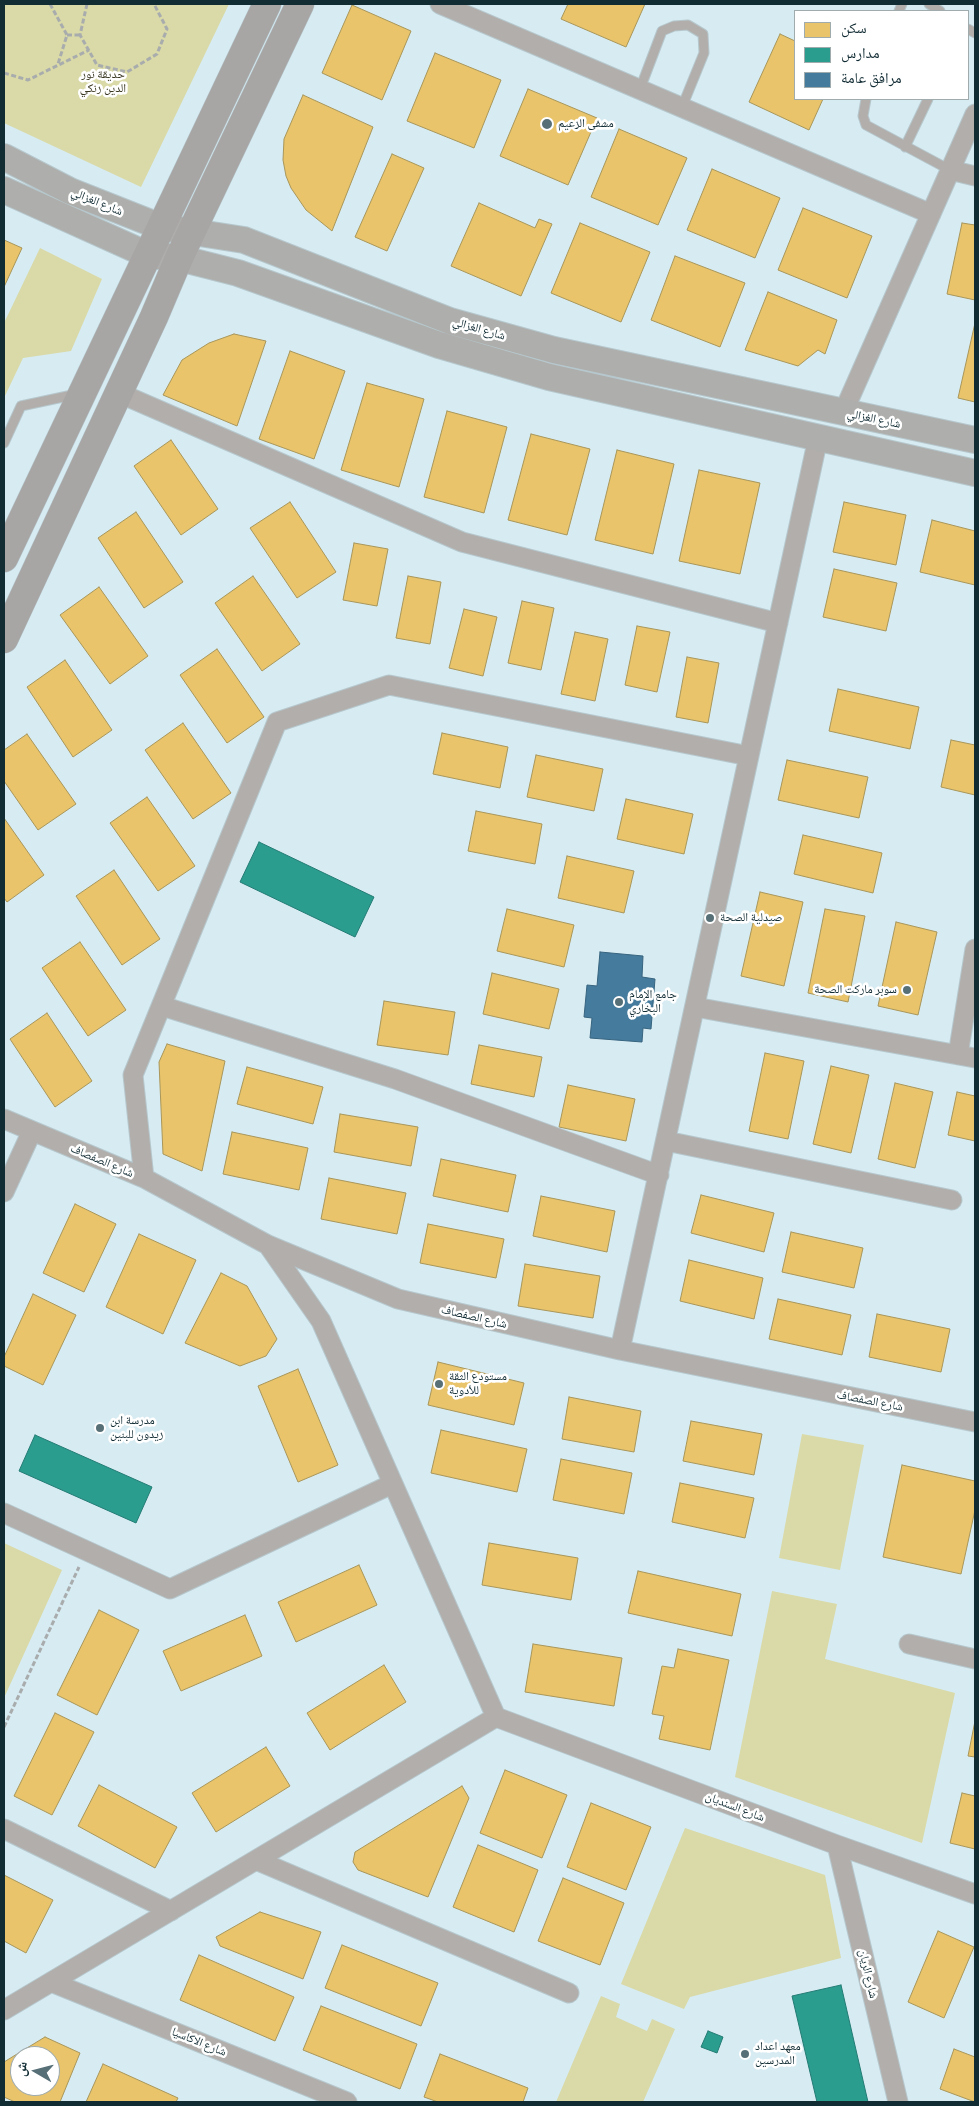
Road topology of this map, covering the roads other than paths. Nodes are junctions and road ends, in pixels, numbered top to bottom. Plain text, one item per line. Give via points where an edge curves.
1 (267, 4) edge
2 (300, 4) edge
3 (440, 4) edge
4 (640, 89) junction
5 (866, 100) edge
6 (928, 100) edge
7 (682, 107) junction
8 (975, 114) edge
9 (905, 148) junction
10 (4, 157) edge
11 (950, 170) junction
12 (975, 176) edge
13 (4, 190) edge
14 (931, 214) junction
15 (161, 227) junction
16 (193, 231) junction
17 (148, 255) junction
18 (179, 258) junction
19 (82, 393) junction
20 (119, 393) junction
21 (843, 413) junction
22 (818, 438) junction
23 (975, 440) edge
24 (4, 443) edge
25 (975, 473) edge
26 (4, 558) edge
27 (778, 623) junction
28 (4, 639) edge
29 (749, 756) junction
30 (975, 948) edge
31 (162, 1006) junction
32 (694, 1007) junction
33 (967, 1057) edge
34 (4, 1119) edge
35 (32, 1132) junction
36 (666, 1140) junction
37 (659, 1175) junction
38 (144, 1178) junction
39 (4, 1192) edge
40 (952, 1200) dead end
41 (268, 1245) junction
42 (620, 1350) junction
43 (975, 1422) edge
44 (392, 1484) junction
45 (4, 1513) edge
46 (909, 1644) dead end
47 (975, 1660) edge
48 (496, 1717) junction
49 (4, 1829) edge
50 (837, 1845) junction
51 (256, 1860) junction
52 (975, 1894) edge
53 (170, 1911) junction
54 (51, 1982) junction
55 (569, 1993) dead end
56 (4, 2010) edge
57 (347, 2102) edge
58 (898, 2102) edge

1 - 15 main road
2 - 16 main road
3 - 4 street
4 - 7 street
4 - 7 lane via 662,31 688,25 703,34 704,52
5 - 9 lane via 863,116 866,125
6 - 9 lane
7 - 14 street
8 - 11 street
9 - 11 lane
10 - 15 main road, شارع الغزالي via 70,191
11 - 12 street
11 - 14 street
13 - 17 main road
14 - 21 street
15 - 16 main road, شارع الغزالي
15 - 17 main road
16 - 18 main road
16 - 21 main road, شارع الغزالي via 244,240 450,321 554,350
17 - 18 main road
17 - 19 main road
18 - 20 main road
18 - 22 main road via 238,273 439,345 549,377
19 - 24 lane via 21,406
19 - 26 main road
20 - 27 street via 462,542
20 - 28 main road
21 - 23 main road, شارع الغزالي
22 - 25 main road
22 - 27 street
27 - 29 street
29 - 31 street via 388,684 277,722
29 - 32 street
30 - 33 street
31 - 37 street via 395,1079
31 - 38 street via 134,1075
32 - 33 street
32 - 36 street
34 - 35 street, شارع الصفصاف
35 - 38 street, شارع الصفصاف
35 - 39 street
36 - 37 street
36 - 40 street
37 - 42 street
38 - 41 street, شارع الصفصاف
41 - 42 street, شارع الصفصاف via 398,1299
41 - 44 street via 321,1321
42 - 43 street, شارع الصفصاف
44 - 45 street via 170,1589
44 - 48 street
46 - 47 street
48 - 50 street, شارع السنديان
48 - 51 street
49 - 53 street
50 - 52 street, شارع السنديان
50 - 58 street, شارع الريان
51 - 53 street
51 - 55 street
53 - 54 street
54 - 56 street
54 - 57 street, شارع الاكاسيا

